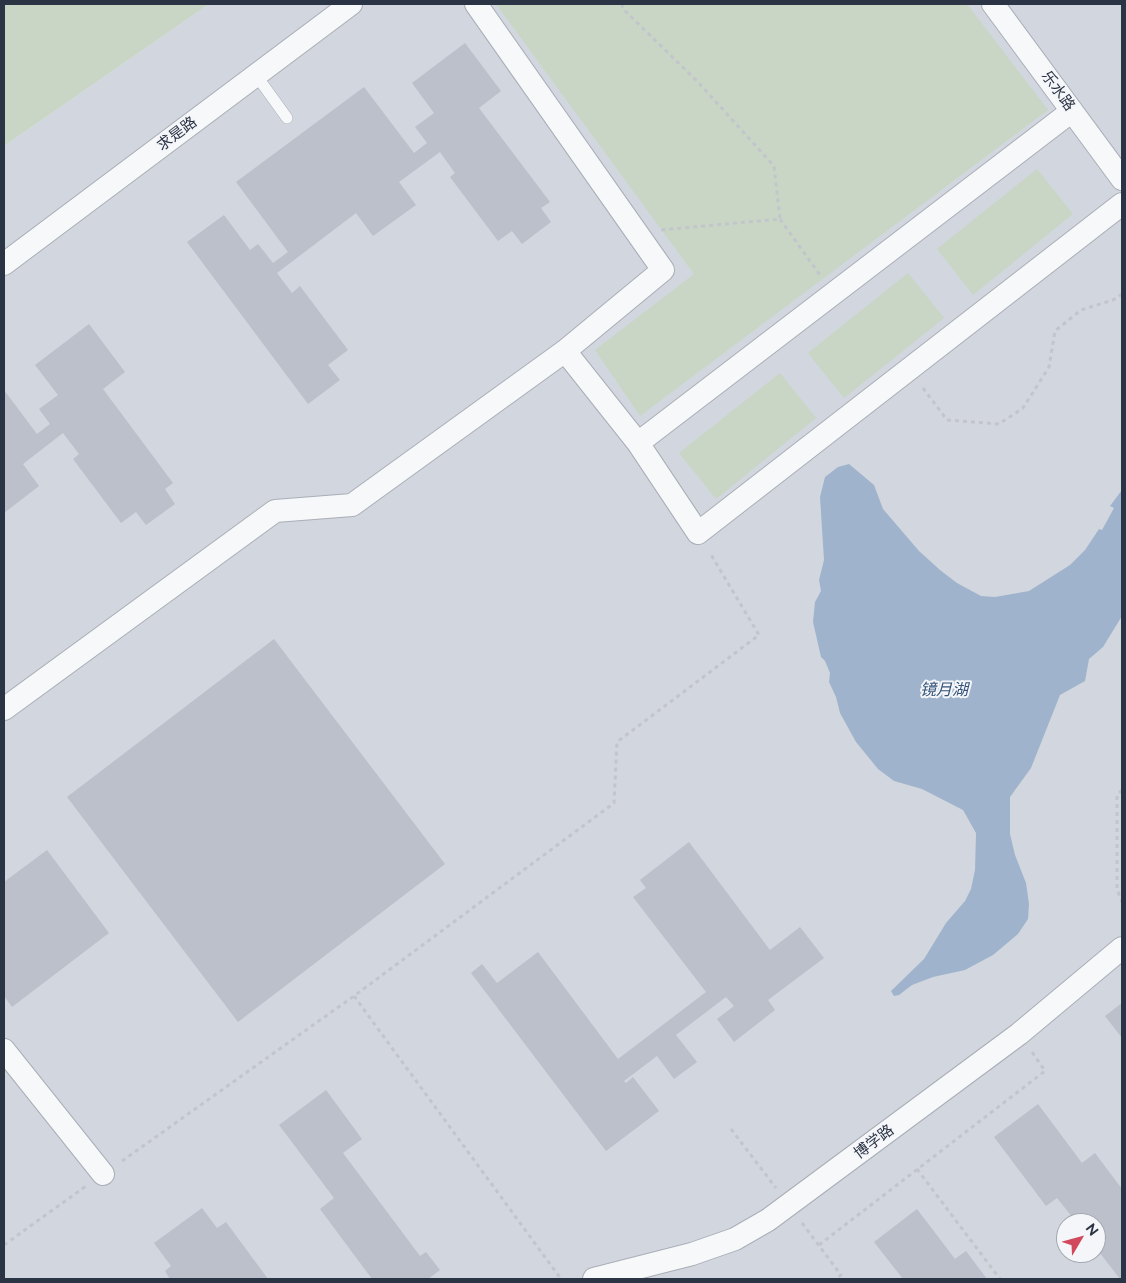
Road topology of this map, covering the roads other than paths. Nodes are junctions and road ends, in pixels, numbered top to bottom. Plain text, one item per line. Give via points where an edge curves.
1 (351, 4) edge
2 (476, 4) edge
3 (993, 4) edge
4 (256, 75) junction
5 (1072, 111) junction
6 (287, 118) dead end
7 (1122, 179) edge
8 (1122, 204) edge
9 (4, 264) edge
10 (565, 351) junction
11 (638, 444) junction
12 (4, 709) edge
13 (1122, 948) edge
14 (4, 1050) edge
15 (103, 1174) road end
16 (594, 1279) edge

1 - 4 street, 求是路
2 - 10 street via 663,270
3 - 5 street, 乐水路
4 - 6 lane
4 - 9 street, 求是路
5 - 7 street, 乐水路
5 - 11 street
8 - 11 street via 698,533
10 - 11 street
10 - 12 street via 352,505 275,511
13 - 16 street, 博学路 via 1019,1034 768,1220 735,1239 692,1254
14 - 15 street

